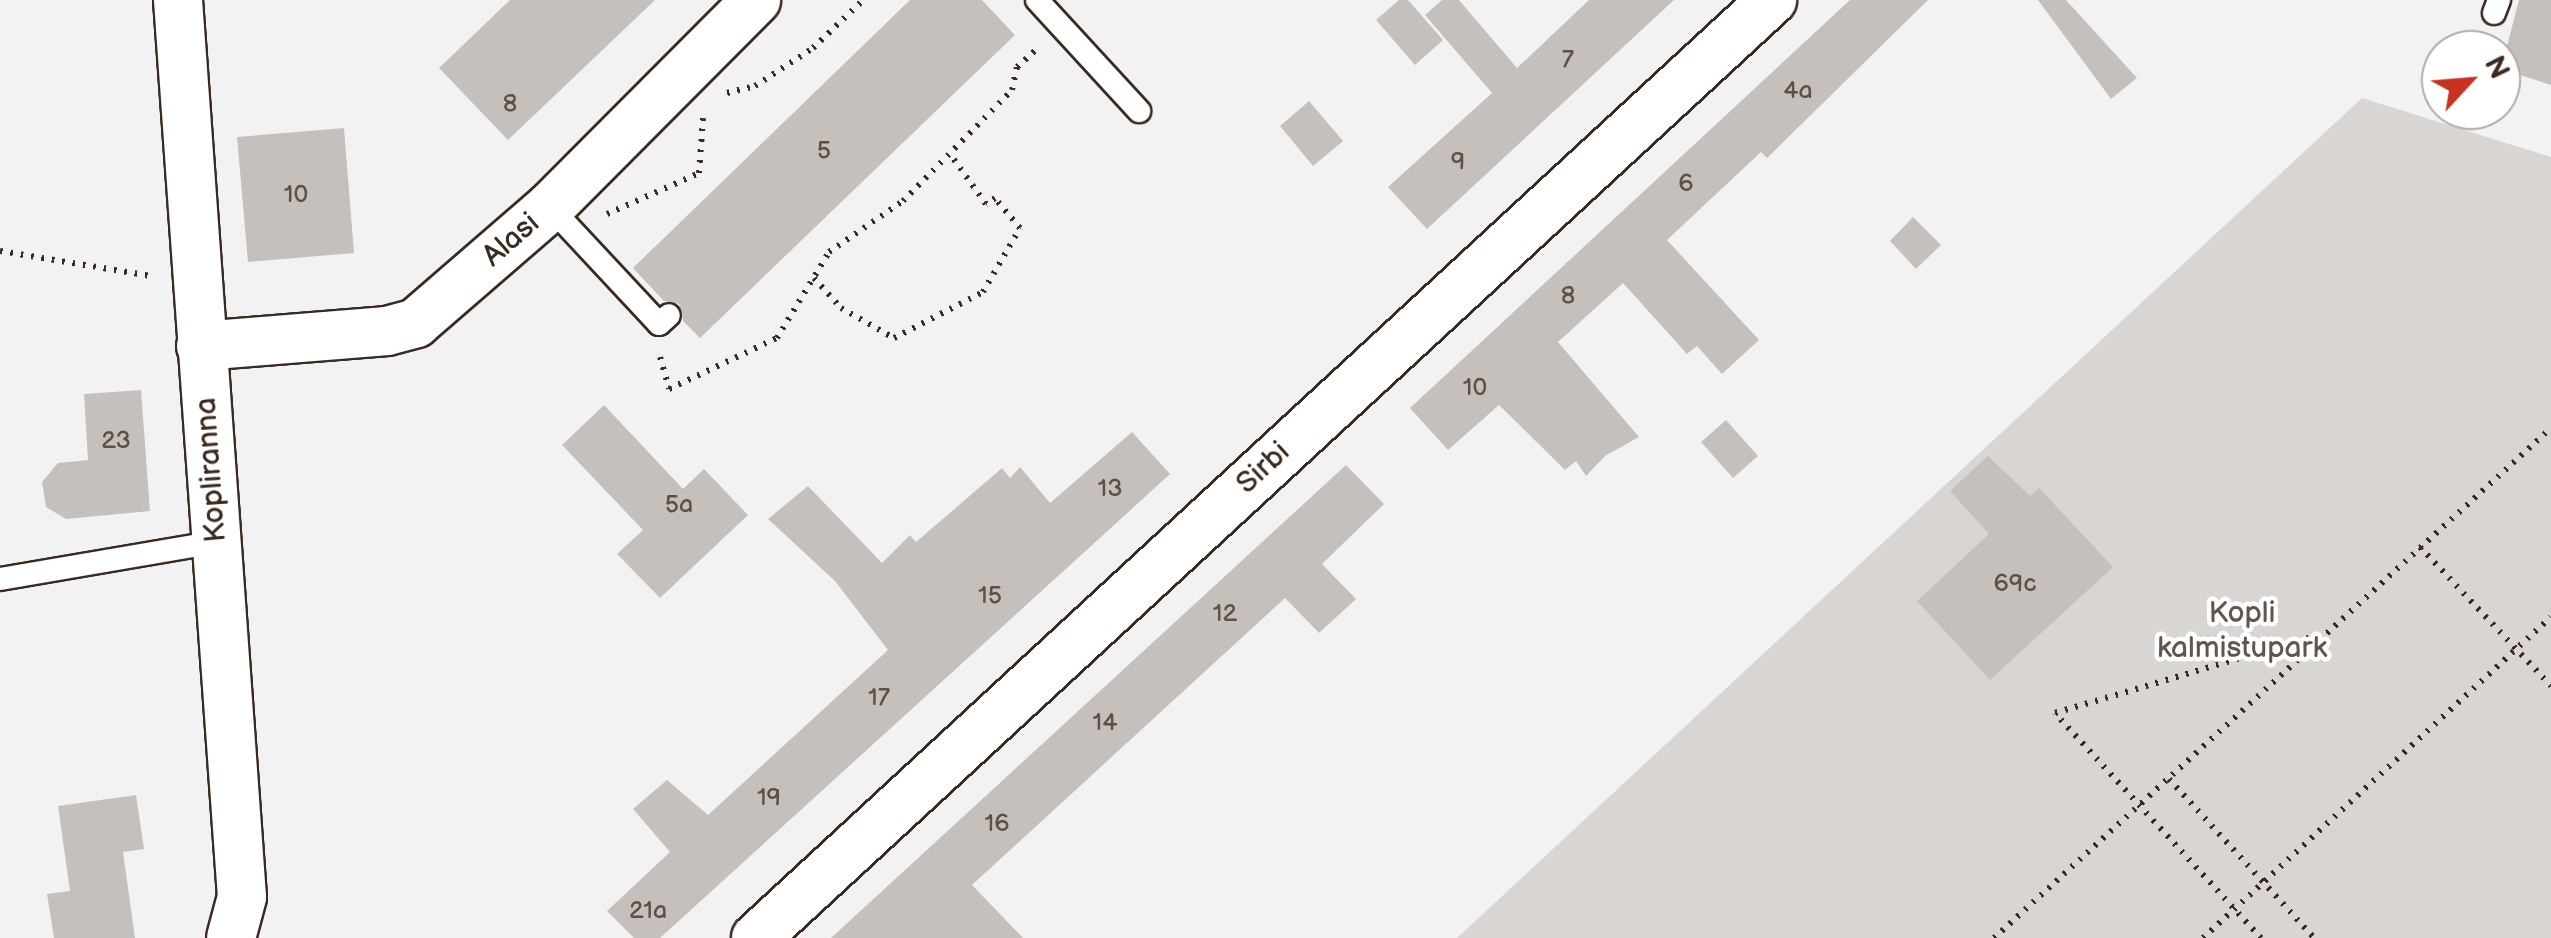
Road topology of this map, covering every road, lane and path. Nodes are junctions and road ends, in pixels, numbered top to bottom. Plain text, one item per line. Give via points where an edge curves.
1 (178, 0) edge
2 (756, 0) edge
3 (864, 0) edge
4 (1037, 0) edge
5 (1772, 0) edge
6 (1061, 26) junction
7 (723, 94) dead end
8 (705, 98) dead end
9 (1139, 111) dead end
10 (950, 154) junction
11 (561, 219) junction
12 (0, 251) edge
13 (814, 278) junction
14 (198, 280) junction
15 (668, 315) dead end
16 (659, 344) dead end
17 (201, 346) junction
18 (2551, 428) edge
19 (216, 542) junction
20 (2420, 548) junction
21 (0, 580) edge
22 (2551, 617) edge
23 (2326, 632) junction
24 (2517, 648) junction
25 (2551, 686) edge
26 (2168, 779) junction
27 (2138, 804) junction
28 (2263, 883) junction
29 (2234, 909) junction
30 (2308, 936) edge
31 (232, 938) edge
32 (756, 938) edge
33 (1994, 938) edge
34 (2203, 938) edge
35 (2261, 938) edge

1 - 14 street, Kopliranna
2 - 11 street, Alasi
3 - 7 path via 813,48 755,86
4 - 6 lane
5 - 32 street, Sirbi
6 - 9 lane
6 - 10 path via 1017,67 1012,90
8 - 11 path via 699,173 614,214
10 - 13 path via 903,202 830,252
10 - 13 path via 986,204 995,198 1020,228 983,292 894,338 841,308
11 - 15 lane via 659,324
11 - 17 street, Alasi via 416,322 387,331
12 - 14 path
13 - 16 path via 777,338 669,389 662,382
14 - 17 street, Kopliranna
17 - 19 street, Kopliranna
18 - 20 path
19 - 21 lane
19 - 31 street, Kopliranna via 242,897
20 - 23 path
20 - 24 path
22 - 24 path
23 - 26 path
23 - 27 path via 2054,713
24 - 25 path
24 - 28 path
26 - 27 path
26 - 28 path
27 - 29 path
27 - 33 path
28 - 29 path
28 - 30 path
29 - 34 path
29 - 35 path

